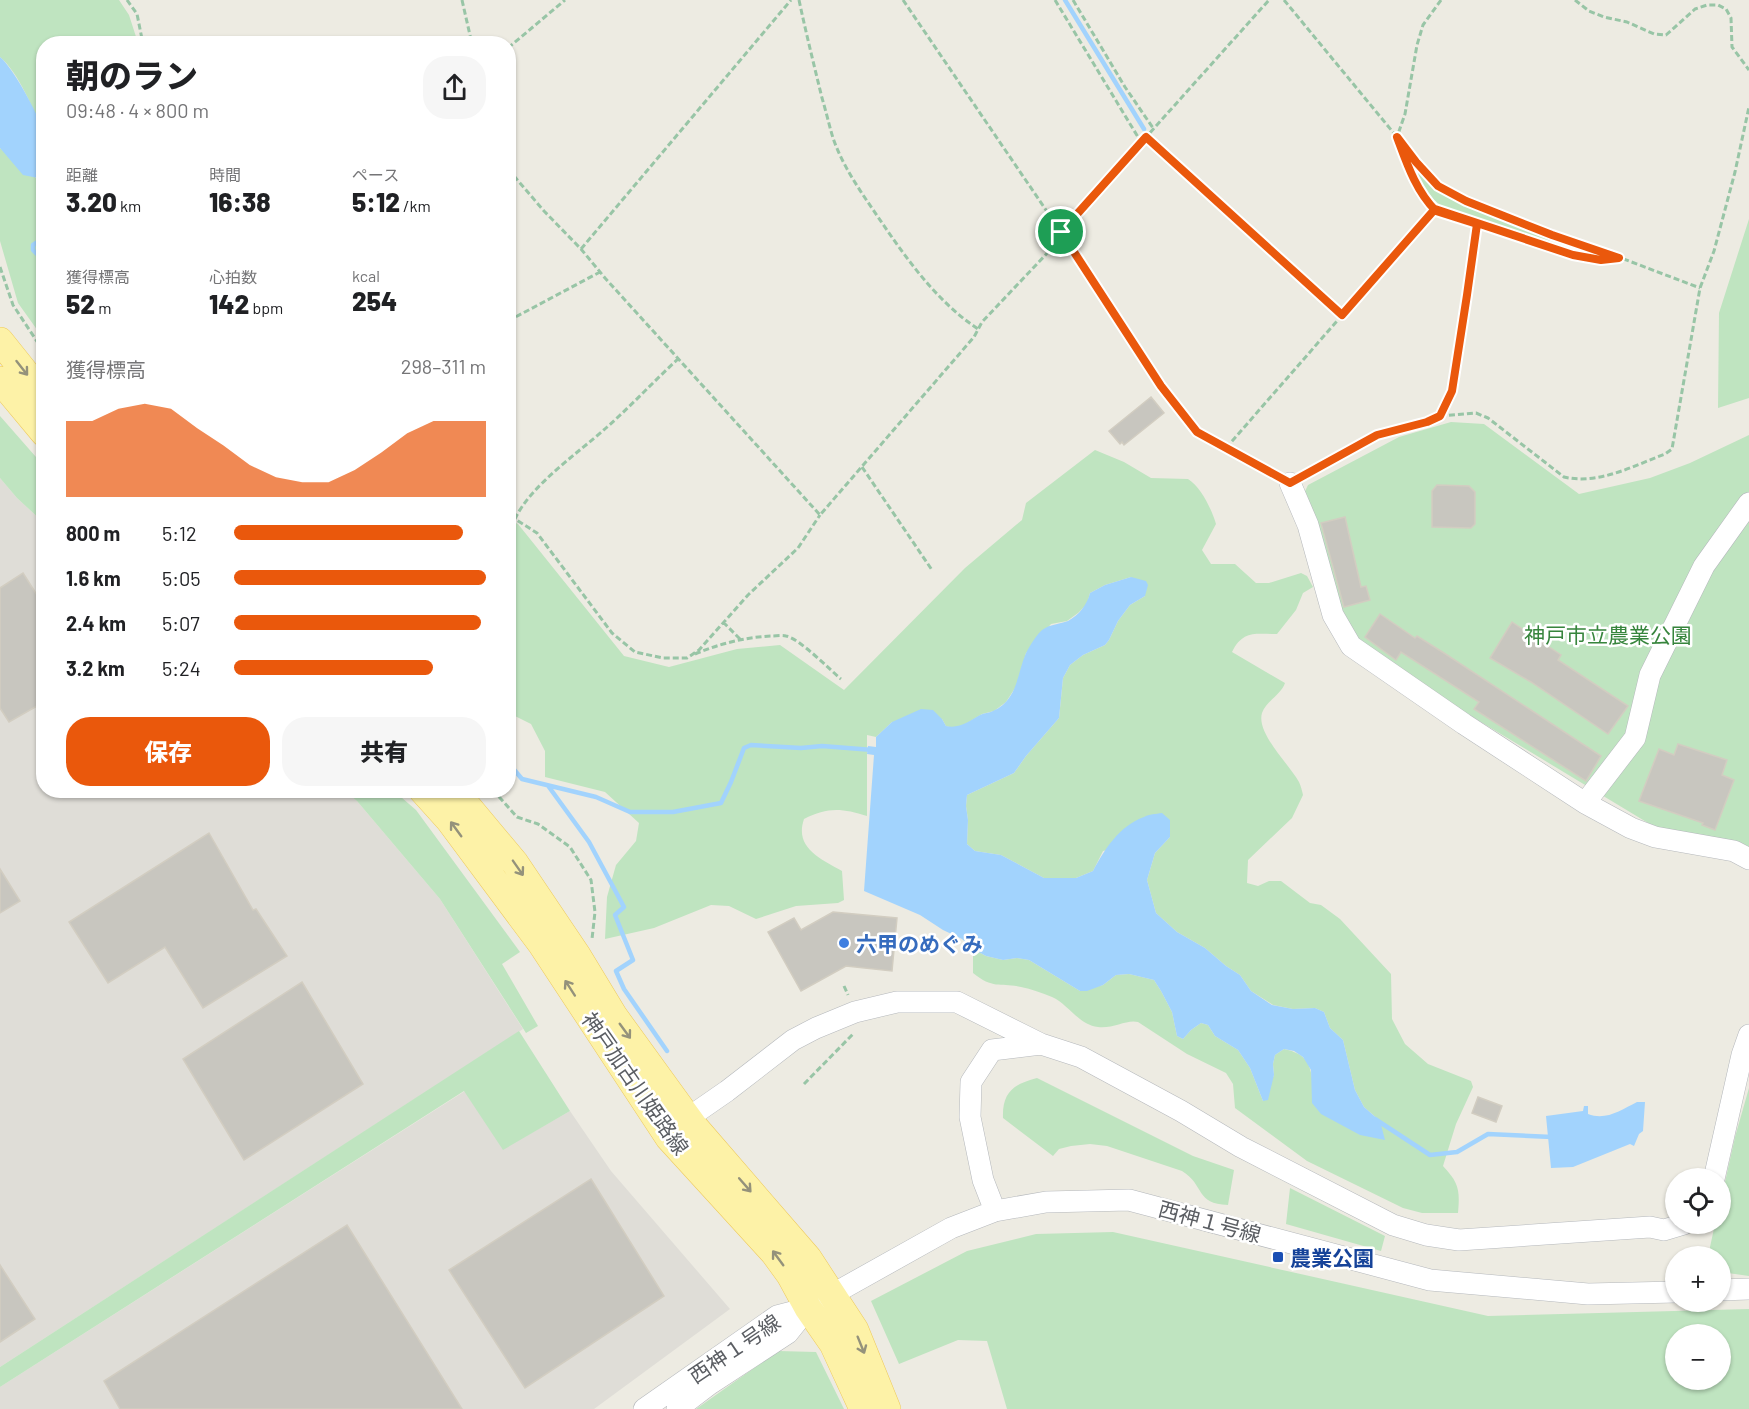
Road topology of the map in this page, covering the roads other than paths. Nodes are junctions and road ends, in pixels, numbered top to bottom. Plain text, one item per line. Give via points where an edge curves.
1 (0, 341) edge
2 (0, 380) edge
3 (36, 386) edge
4 (36, 423) edge
5 (1290, 483) road end
6 (1749, 503) edge
7 (429, 798) edge
8 (461, 798) edge
9 (1585, 802) junction
10 (1749, 859) edge
11 (988, 1018) junction
12 (1749, 1035) edge
13 (1041, 1044) junction
14 (992, 1050) junction
15 (688, 1118) junction
16 (1717, 1168) edge
17 (995, 1211) junction
18 (1665, 1227) edge
19 (1731, 1290) edge
20 (1749, 1290) edge
21 (1665, 1292) edge
22 (833, 1294) junction
23 (808, 1308) junction
24 (645, 1409) edge
25 (677, 1409) edge
26 (862, 1409) edge
27 (888, 1409) edge

1 -> 3 main road
2 - 4 main road
5 - 9 street via 1308,525 1333,615 1351,646
6 - 9 street via 1704,566 1650,675 1635,738
23 -> 7 main road, 神戸加古川姫路線 via 774,1253 669,1138 542,945
8 -> 15 main road, 神戸加古川姫路線 via 515,862 614,1016
9 - 10 street via 1655,837 1734,851
11 - 13 street
11 - 14 street
11 - 15 street via 957,1002 897,1002 855,1012 793,1041
12 - 16 street
13 - 14 street
13 - 18 street via 1081,1057 1241,1147 1393,1225 1426,1235 1459,1240
14 - 17 street via 971,1082 970,1117 983,1180
15 -> 22 main road, 神戸加古川姫路線 via 808,1258
17 - 21 street, 西神１号線 via 1046,1202 1129,1200 1430,1280 1588,1294
17 - 22 street, 西神１号線 via 951,1228
19 - 20 street
22 - 23 street, 西神１号線
22 -> 27 main road, 神戸加古川姫路線 via 855,1330
23 - 24 street, 西神１号線 via 777,1316
23 - 25 street, 西神１号線 via 788,1333
23 - 26 main road, 神戸加古川姫路線 via 833,1344

